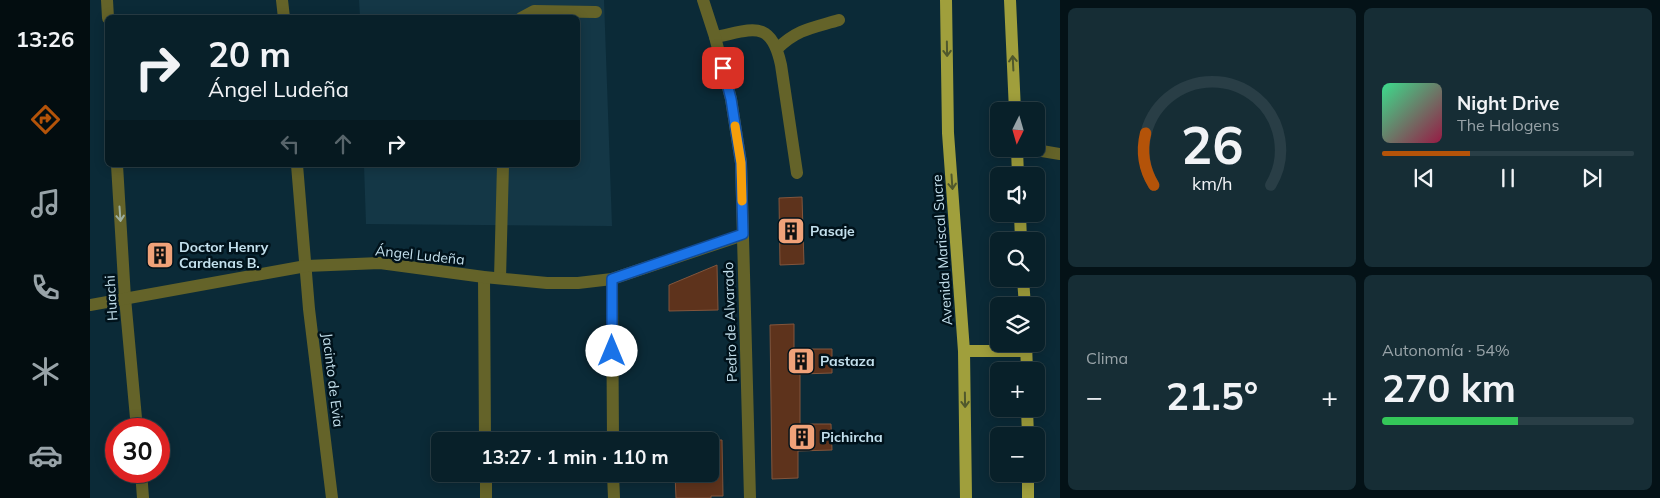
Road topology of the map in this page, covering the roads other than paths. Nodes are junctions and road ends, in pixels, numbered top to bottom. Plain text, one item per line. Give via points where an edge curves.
1 (107, 0) edge
2 (282, 0) edge
3 (703, 0) edge
4 (946, 0) edge
5 (1010, 0) edge
6 (596, 12) dead end
7 (108, 15) edge
8 (284, 15) edge
9 (527, 15) edge
10 (839, 20) dead end
11 (715, 37) junction
12 (778, 48) junction
13 (1015, 102) edge
14 (1045, 152) edge
15 (1060, 154) edge
16 (117, 167) edge
17 (297, 167) edge
18 (503, 167) edge
19 (797, 172) dead end
20 (743, 234) junction
21 (306, 266) junction
22 (484, 277) junction
23 (500, 278) junction
24 (612, 279) junction
25 (125, 298) junction
26 (90, 305) edge
27 (990, 349) edge
28 (964, 351) junction
29 (136, 418) edge
30 (485, 432) edge
31 (613, 432) edge
32 (486, 482) edge
33 (614, 482) edge
34 (1028, 482) edge
35 (142, 483) edge
36 (143, 498) edge
37 (332, 498) edge
38 (486, 498) edge
39 (614, 498) edge
40 (750, 498) edge
41 (966, 498) edge
42 (1028, 498) edge

1 - 7 street
2 - 8 street
3 - 11 street, Pedro de Alvarado
4 -> 28 main road, Avenida Mariscal Sucre via 948,133
13 -> 5 main road
6 - 9 street via 534,11
10 - 12 street via 802,30
11 - 12 street via 757,29 770,36
11 - 20 street, Pedro de Alvarado via 731,99 741,163
12 - 19 street
14 - 15 street
16 -> 25 street, Huachi
17 - 21 street, Jacinto de Evia
18 - 23 street
20 - 24 street, Ángel Ludeña
20 - 40 street, Pedro de Alvarado
21 - 22 street, Ángel Ludeña via 380,263
21 - 25 street, Ángel Ludeña
21 - 37 street, Jacinto de Evia
22 - 23 street, Ángel Ludeña
22 - 30 street
23 - 24 street, Ángel Ludeña via 547,283
24 - 31 street
25 - 26 street, Ángel Ludeña
25 - 29 street, Huachi
27 - 28 main road
28 -> 41 main road, Avenida Mariscal Sucre
32 - 38 street
33 - 39 street
34 - 42 main road
35 - 36 street

